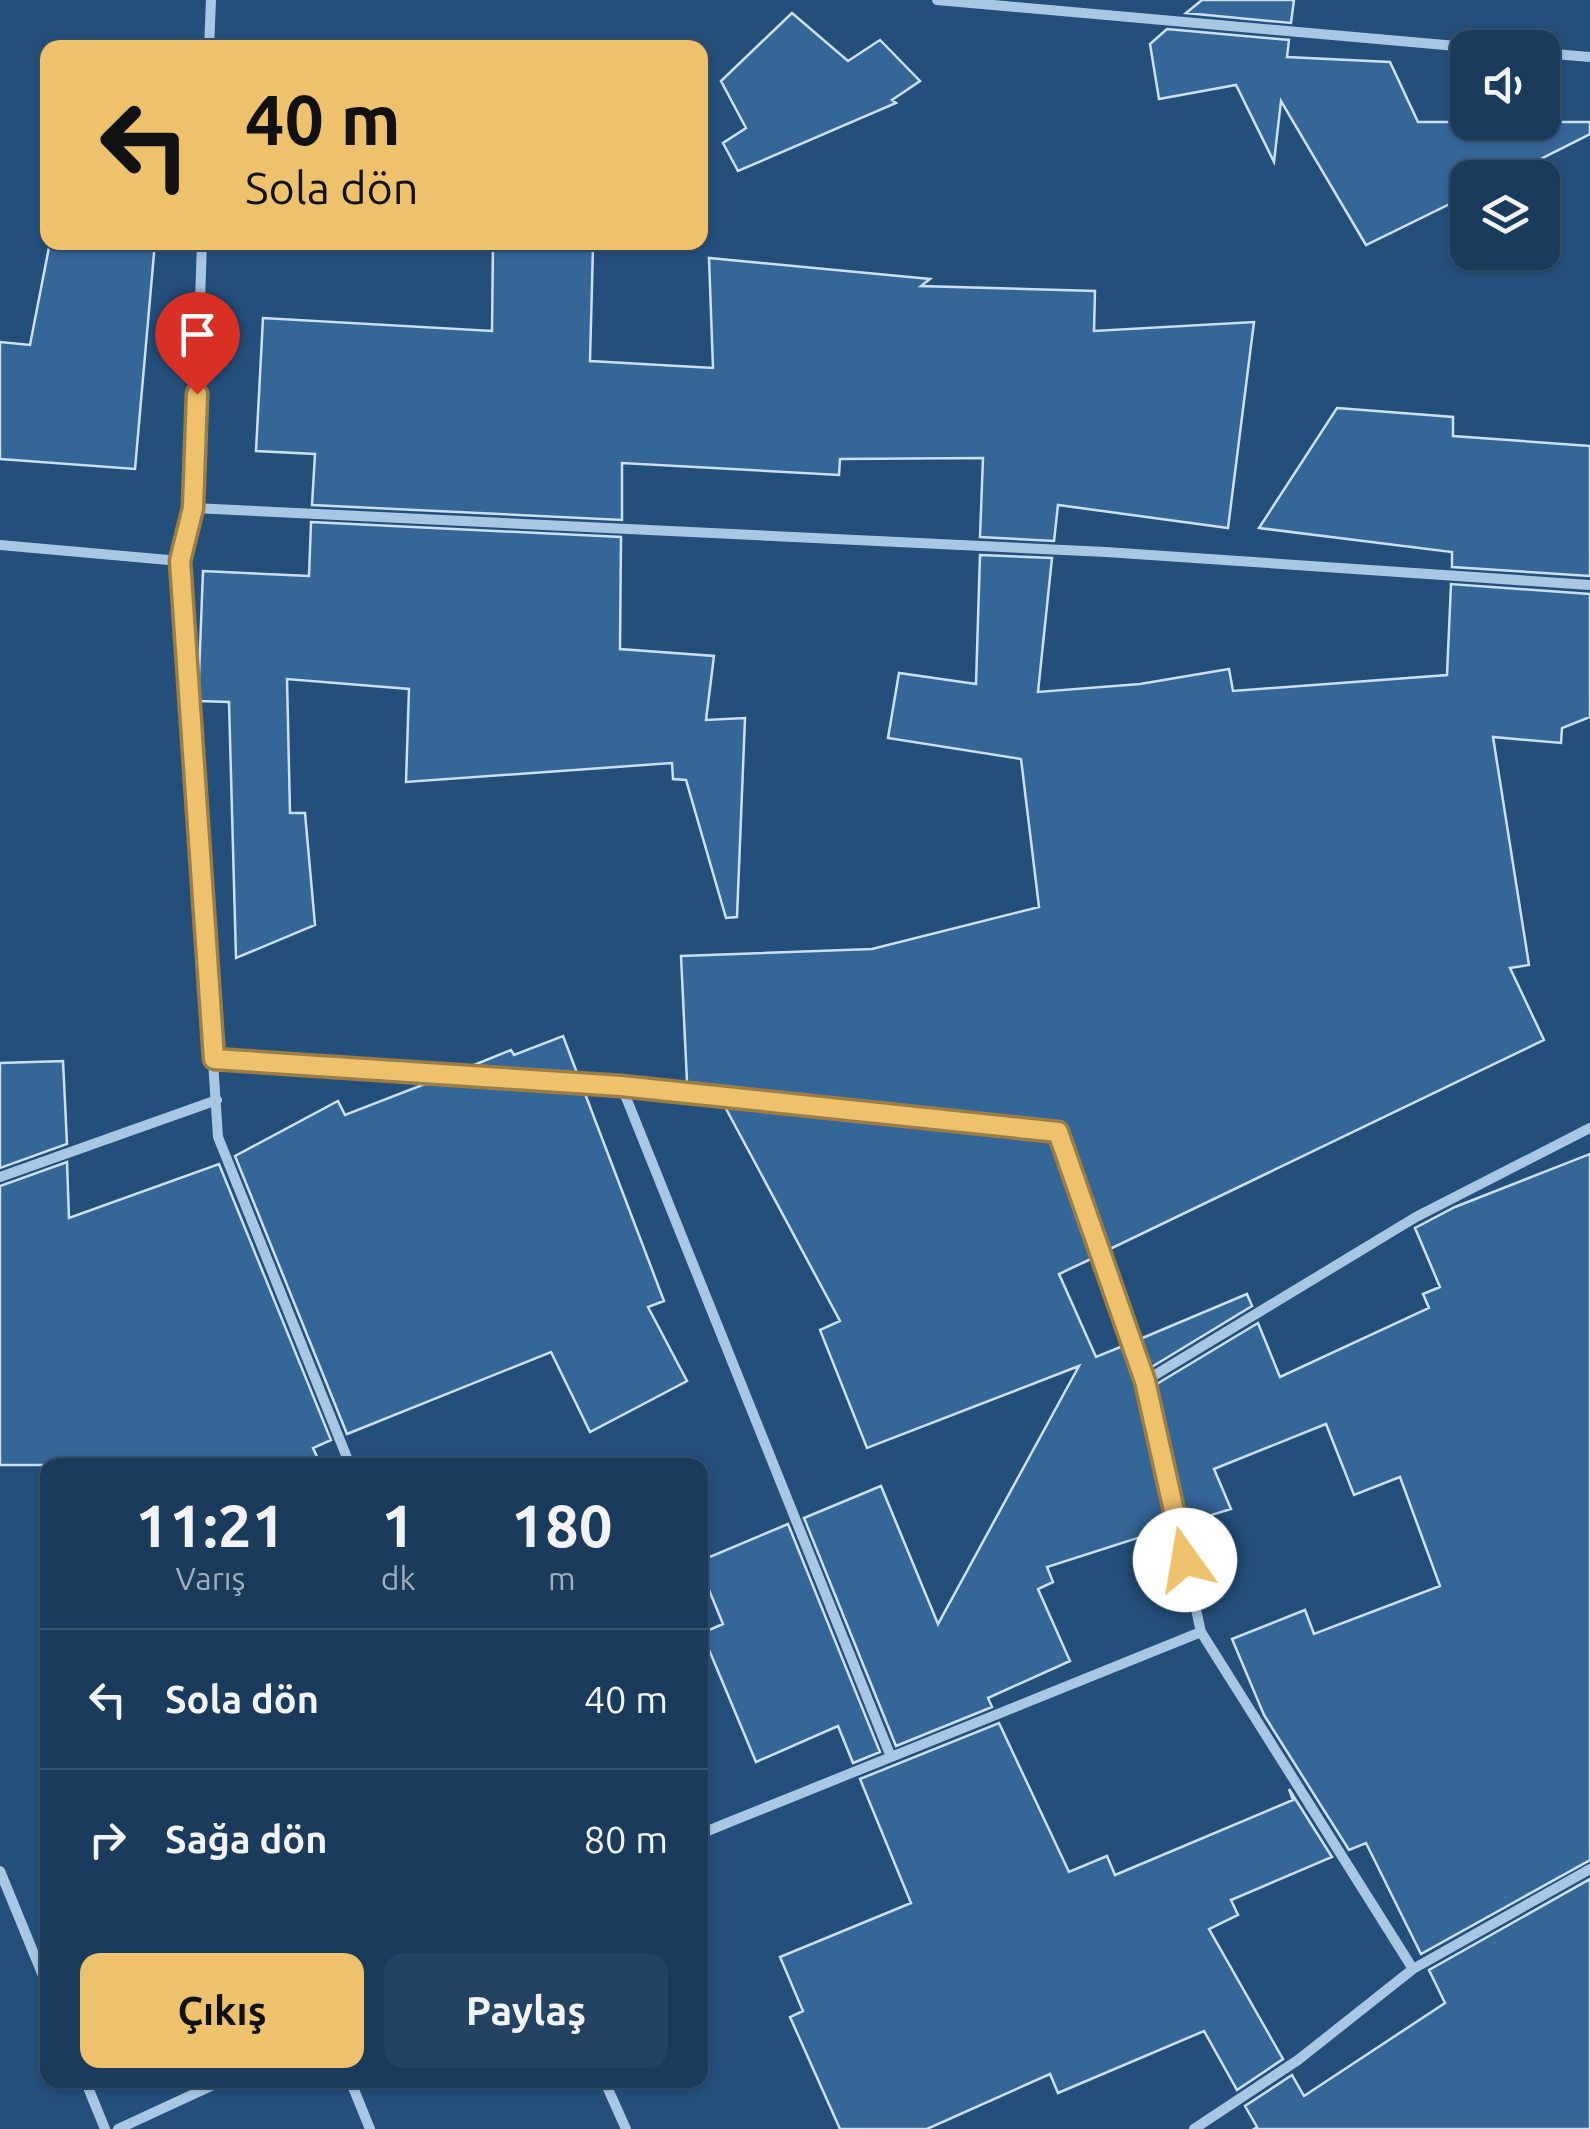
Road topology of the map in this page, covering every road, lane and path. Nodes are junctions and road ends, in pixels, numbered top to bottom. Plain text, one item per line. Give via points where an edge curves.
1 (211, 0) edge
2 (937, 0) edge
3 (209, 40) edge
4 (1450, 45) edge
5 (1560, 54) edge
6 (1590, 57) edge
7 (202, 250) edge
8 (193, 508) junction
9 (0, 545) edge
10 (180, 561) junction
11 (1590, 584) edge
12 (214, 1059) junction
13 (621, 1086) junction
14 (217, 1100) junction
15 (1590, 1128) edge
16 (0, 1177) edge
17 (1145, 1381) junction
18 (347, 1458) edge
19 (1201, 1632) junction
20 (892, 1757) junction
21 (708, 1831) edge
22 (1590, 1869) edge
23 (0, 1871) edge
24 (40, 1968) edge
25 (1413, 1969) junction
26 (88, 2088) edge
27 (207, 2088) edge
28 (353, 2088) edge
29 (608, 2088) edge
30 (105, 2129) edge
31 (118, 2129) edge
32 (370, 2129) edge
33 (626, 2129) edge
34 (1194, 2129) edge

1 - 3 street
2 - 4 street
5 - 6 street
7 - 8 street
8 - 10 street
8 - 11 street via 1106,552
9 - 10 street
10 - 12 street
12 - 13 street
12 - 14 street
13 - 17 street via 1058,1132
13 - 20 street
14 - 16 street
14 - 18 street via 218,1137
15 - 17 street via 1416,1217
17 - 19 street
19 - 20 street
19 - 25 street
20 - 21 street
22 - 25 street
23 - 24 street
25 - 34 street via 1298,2060
26 - 30 street
27 - 31 street
28 - 32 street
29 - 33 street

